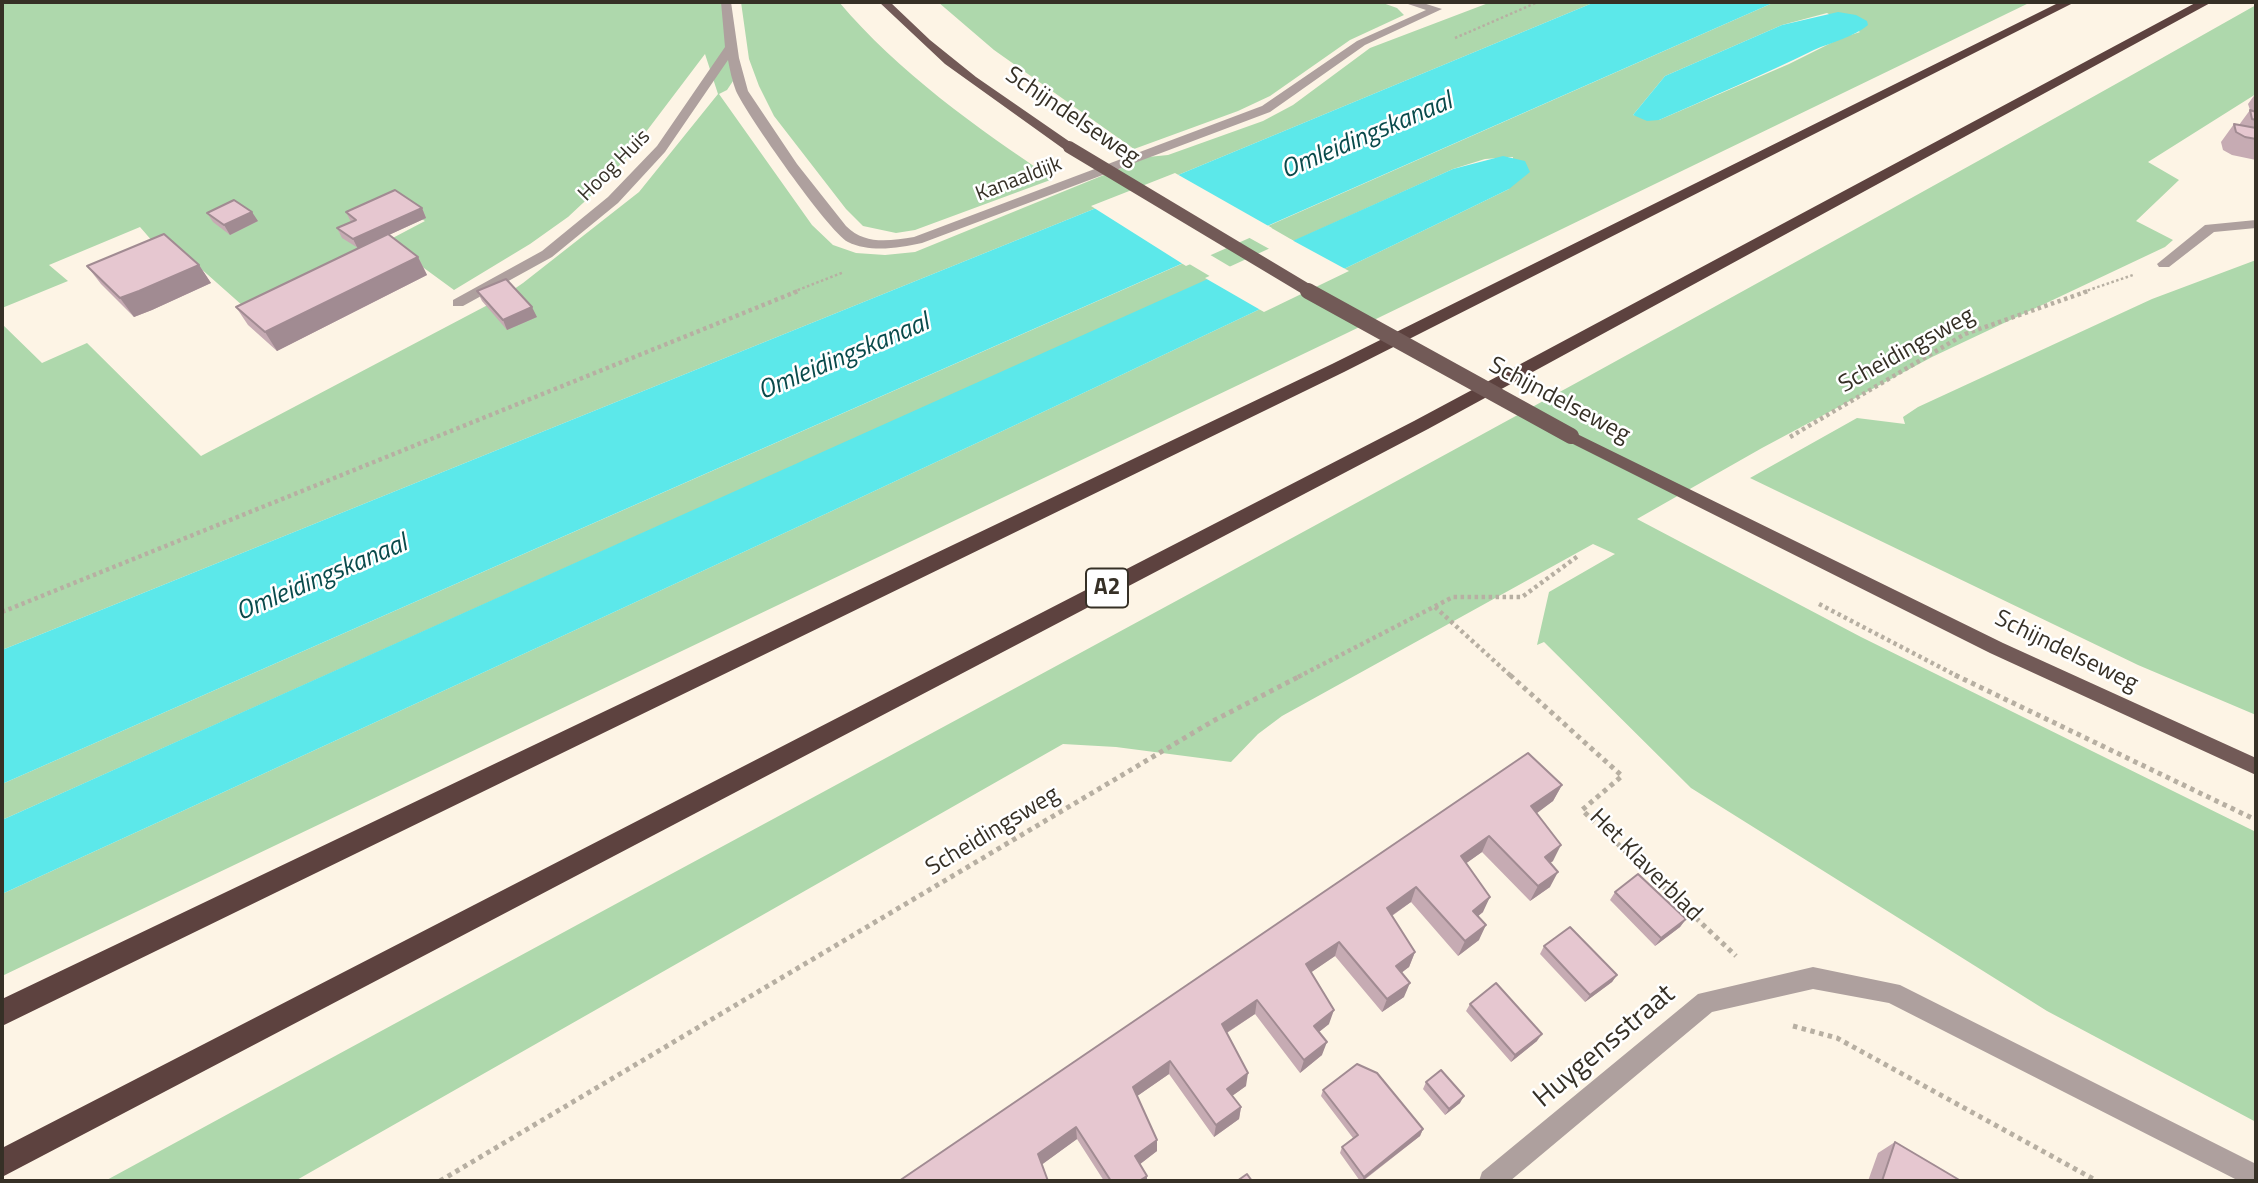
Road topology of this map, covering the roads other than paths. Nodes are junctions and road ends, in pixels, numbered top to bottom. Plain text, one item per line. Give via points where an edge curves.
1 (726, 2) edge
2 (884, 2) edge
3 (1406, 2) edge
4 (2069, 2) edge
5 (2206, 2) edge
6 (730, 48) junction
7 (2256, 224) edge
8 (2164, 264) road end
9 (458, 303) dead end
10 (2256, 767) edge
11 (2, 1013) edge
12 (2, 1163) edge
13 (2256, 1177) edge
14 (1492, 1181) edge

1 - 6 street
2 - 10 main road, Schijndelseweg, bridge via 1018,114 1182,219 1314,295 1745,526
3 - 6 street, Kanaaldijk via 1437,9 1361,43 1266,109 917,240 890,244 847,236 830,217 743,93
4 - 11 highway via 1338,368
5 - 12 highway, A2 via 1421,425
6 - 9 street, Hoog Huis via 662,149 613,201 547,254
7 - 8 street via 2210,228
13 - 14 street, Huygensstraat via 1892,993 1813,978 1706,1002

